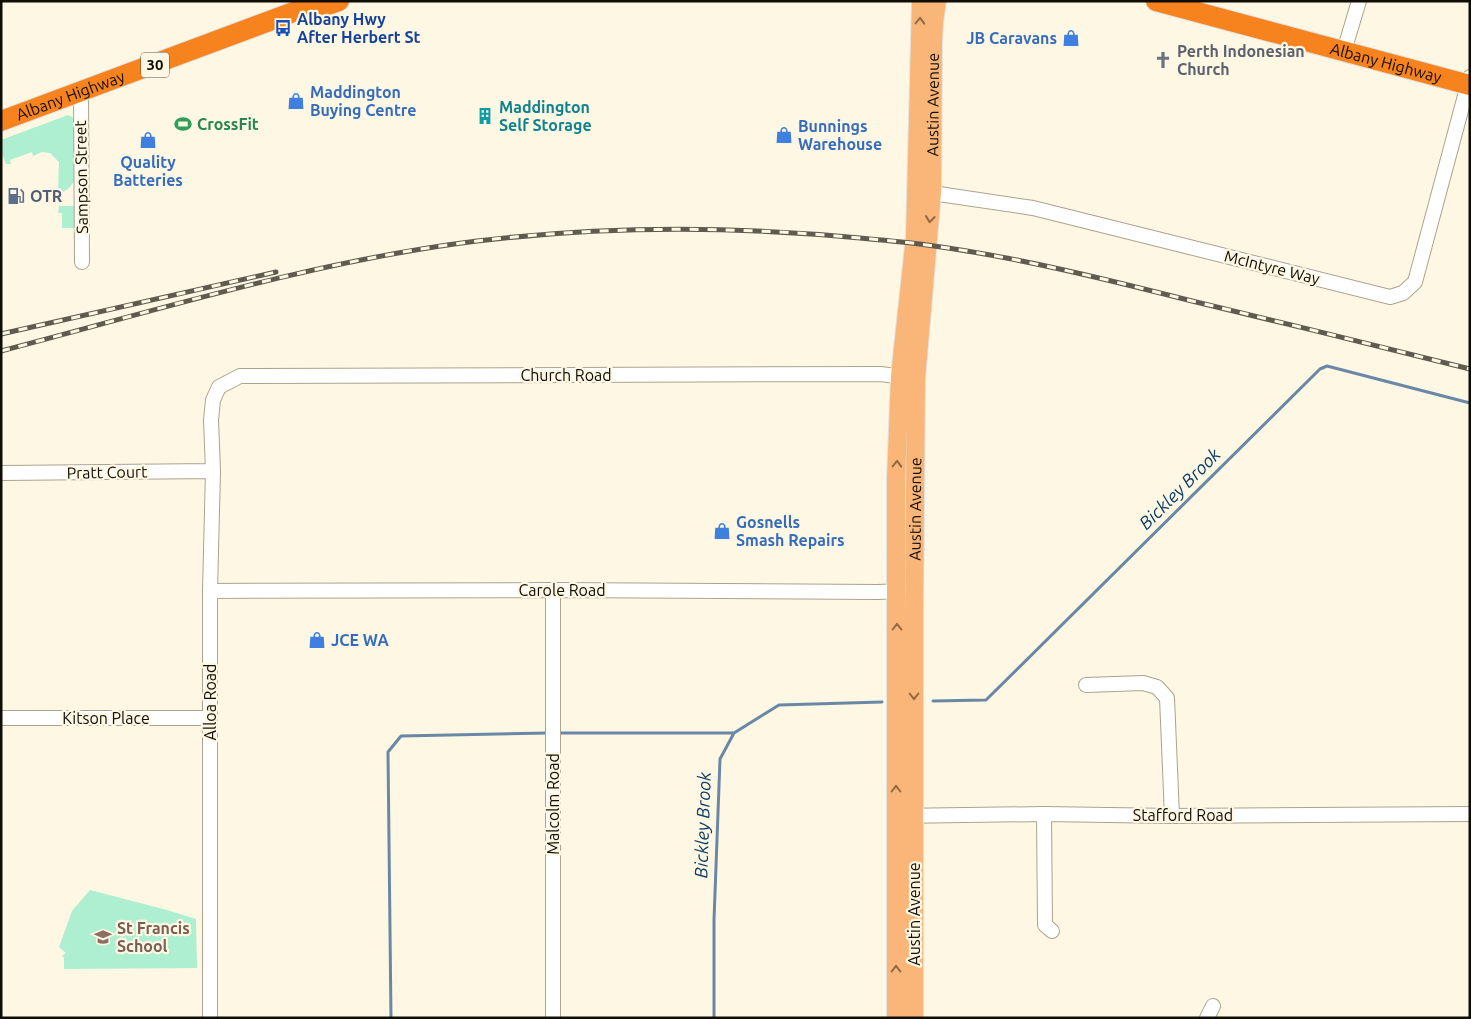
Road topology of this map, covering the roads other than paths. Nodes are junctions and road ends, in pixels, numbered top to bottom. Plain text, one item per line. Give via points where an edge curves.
1 (340, 1) edge
2 (922, 1) edge
3 (938, 1) edge
4 (1156, 1) edge
5 (1194, 1) edge
6 (1359, 1) edge
7 (310, 4) edge
8 (1345, 47) junction
9 (1469, 81) edge
10 (81, 92) junction
11 (1, 121) edge
12 (925, 193) junction
13 (82, 262) dead end
14 (908, 378) junction
15 (219, 387) joint
16 (213, 471) junction
17 (1, 473) edge
18 (210, 590) junction
19 (553, 590) junction
20 (914, 590) junction
21 (896, 591) junction
22 (1086, 685) dead end
23 (1, 718) edge
24 (210, 718) junction
25 (1044, 814) junction
26 (1470, 814) edge
27 (895, 816) junction
28 (1172, 816) junction
29 (914, 817) junction
30 (1052, 931) dead end
31 (210, 1018) edge
32 (553, 1018) edge
33 (896, 1018) edge
34 (914, 1018) edge

1 - 7 highway, Albany Highway / 30 via 322,7
12 -> 2 main road, Austin Avenue via 919,82
3 - 12 main road, Austin Avenue via 934,22
4 - 8 highway, Albany Highway via 1316,45
5 - 8 highway, Albany Highway
6 - 8 street
7 - 10 highway, Albany Highway / 30
8 - 9 highway, Albany Highway
9 - 12 street, McIntyre Way via 1415,282 1403,293 1390,297 1033,208
10 - 11 highway, Albany Highway / 30
10 - 13 street, Sampson Street
12 - 14 main road, Austin Avenue
14 - 15 street, Church Road via 881,374 240,376
14 - 20 main road, Austin Avenue
21 -> 14 main road, Austin Avenue via 896,479
15 - 16 street, Alloa Road via 213,400 211,420
16 - 17 street, Pratt Court
16 - 18 street, Alloa Road
18 - 19 street, Carole Road
18 - 24 street, Alloa Road
19 - 21 street, Carole Road
19 - 32 street, Malcolm Road
20 - 21 street, Carole Road
20 -> 29 main road, Austin Avenue
27 -> 21 main road, Austin Avenue
22 - 28 street via 1143,684 1157,687 1167,698
23 - 24 street, Kitson Place
24 - 31 street, Alloa Road
25 - 28 street, Stafford Road
25 - 29 street, Stafford Road
25 - 30 street via 1045,925
26 - 28 street, Stafford Road
27 - 29 street, Stafford Road
33 -> 27 main road, Austin Avenue
29 - 34 main road, Austin Avenue

